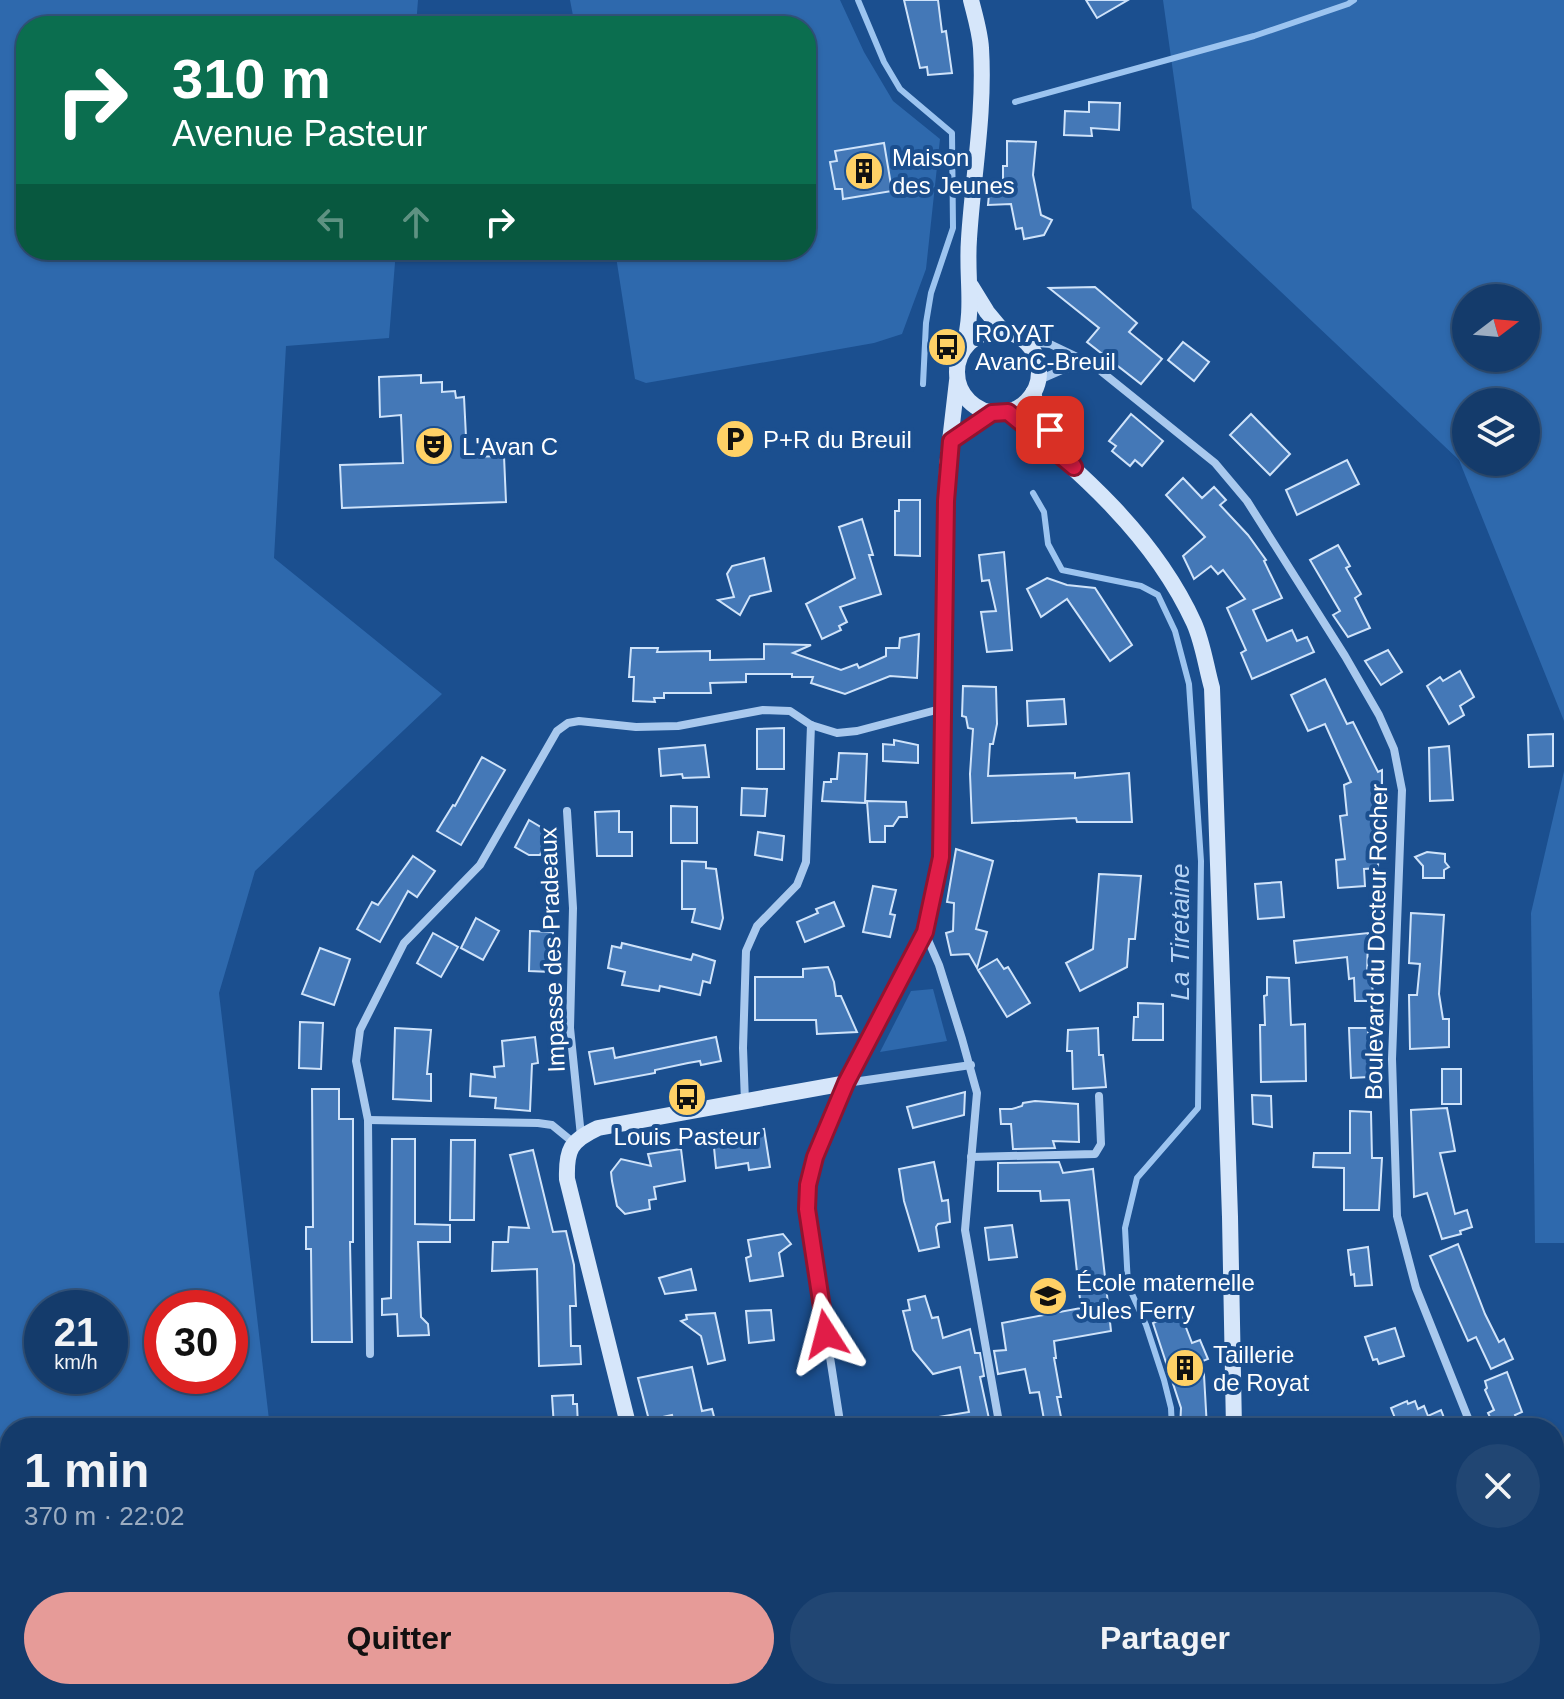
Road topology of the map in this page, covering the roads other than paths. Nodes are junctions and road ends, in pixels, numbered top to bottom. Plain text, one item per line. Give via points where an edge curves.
1 (971, 0) edge
2 (971, 286) junction
3 (1002, 330) junction
4 (1027, 342) junction
5 (963, 349) junction
6 (1092, 364) junction
7 (957, 381) junction
8 (1036, 386) junction
9 (1000, 412) junction
10 (951, 441) junction
11 (1074, 467) junction
12 (945, 707) junction
13 (811, 725) junction
14 (567, 811) dead end
15 (925, 932) junction
16 (971, 1065) junction
17 (846, 1083) junction
18 (1099, 1096) dead end
19 (745, 1102) junction
20 (368, 1120) junction
21 (577, 1140) junction
22 (971, 1157) junction
23 (370, 1354) dead end
24 (627, 1418) edge
25 (839, 1418) edge
26 (998, 1418) edge
27 (1234, 1418) edge
28 (1468, 1418) edge

1 - 2 main road via 981,46
2 - 3 main road
2 - 5 main road
3 - 4 main road
3 - 5 main road via 987,331
4 - 6 street, Boulevard du Docteur Rocher via 1050,344
4 - 8 main road via 1039,366
5 - 7 main road
6 - 8 street via 1064,369
6 - 28 street, Boulevard du Docteur Rocher via 1215,463 1247,501 1345,656 1394,749 1402,790 1392,1059 1397,1216 1416,1288
7 - 9 main road via 976,407
7 - 10 main road
8 - 9 main road via 1023,405
8 - 11 main road via 1038,411
9 - 10 main road
9 - 11 main road
10 - 12 main road
11 - 27 main road via 1163,565 1195,625 1212,688
12 - 13 street via 857,731 837,733
12 - 15 main road via 941,857
13 - 19 street via 806,862 797,885 757,926 746,951
13 - 20 street via 790,711 763,710 678,726 579,721 557,731 480,865 404,943 360,1030 356,1061
14 - 21 street, Impasse des Pradeaux
15 - 16 street
15 - 17 main road
16 - 17 street
16 - 22 street via 977,1093
17 - 19 main road
17 - 25 street via 815,1157 807,1209
18 - 22 street via 1101,1144 1095,1154
19 - 21 main road via 617,1123
20 - 21 street via 538,1123
20 - 23 street
21 - 24 main road via 566,1156 567,1179
22 - 26 street via 965,1230

